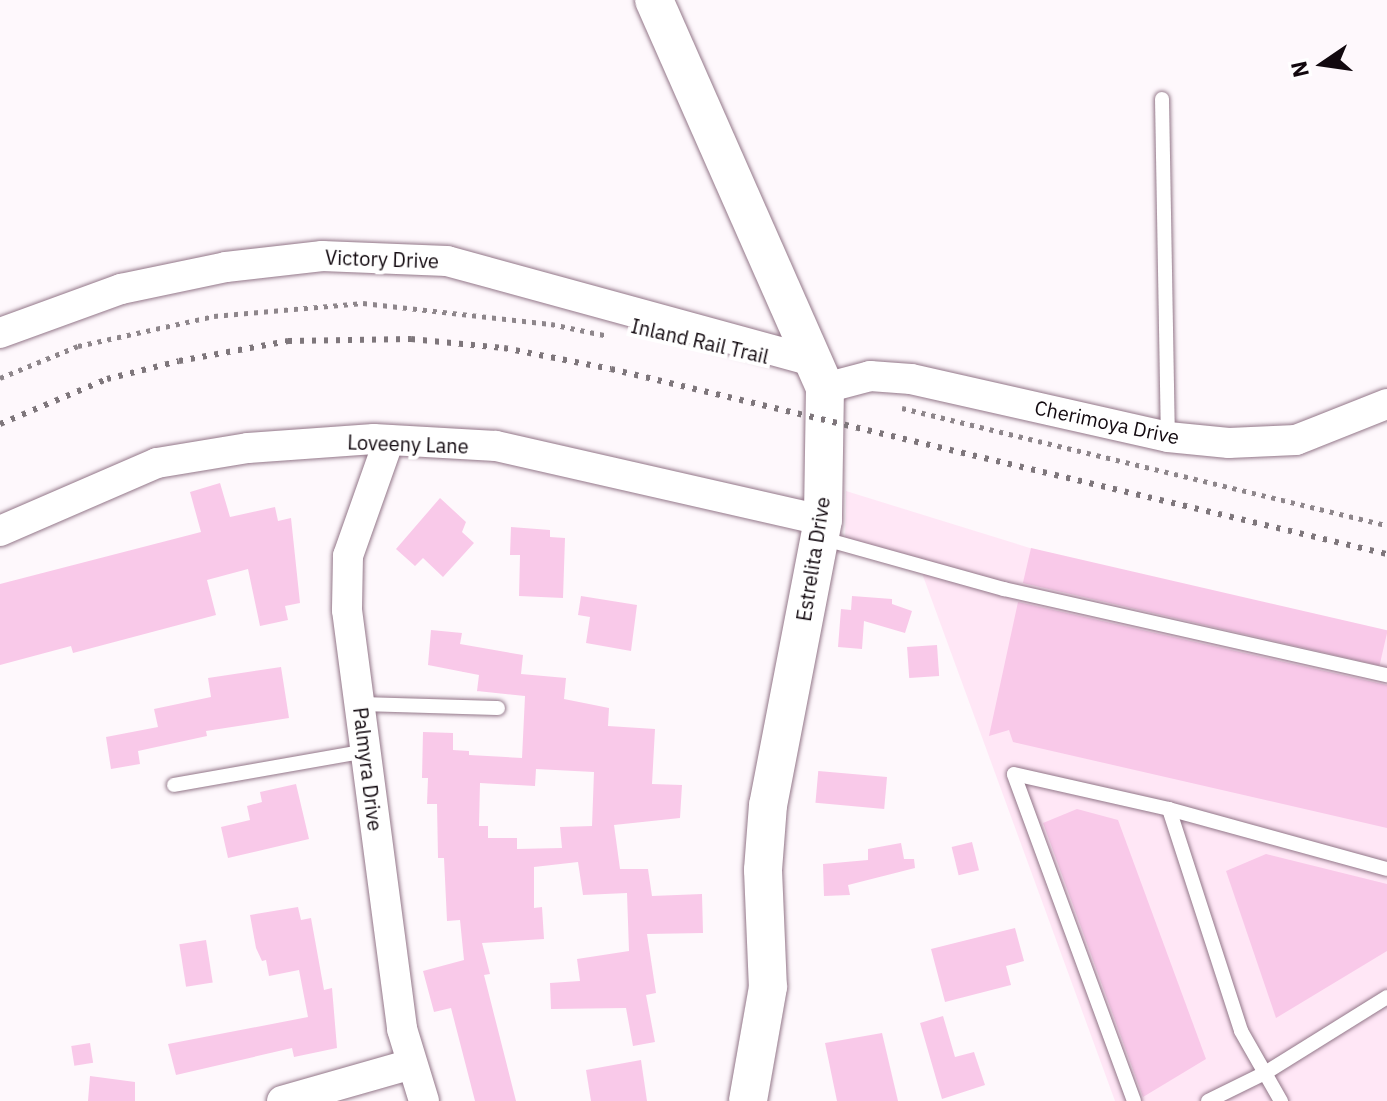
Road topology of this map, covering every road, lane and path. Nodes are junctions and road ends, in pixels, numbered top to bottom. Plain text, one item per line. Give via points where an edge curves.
1 (654, 0) edge
2 (1162, 99) dead end
3 (0, 333) edge
4 (611, 337) dead end
5 (817, 374) junction
6 (0, 378) edge
7 (888, 404) dead end
8 (1387, 404) edge
9 (1168, 437) junction
10 (389, 440) junction
11 (1387, 525) edge
12 (822, 529) junction
13 (0, 531) edge
14 (1387, 675) edge
15 (360, 704) junction
16 (498, 708) dead end
17 (366, 751) junction
18 (174, 785) dead end
19 (1169, 809) junction
20 (1387, 869) edge
21 (1387, 997) edge
22 (412, 1064) junction
23 (1265, 1073) junction
24 (282, 1101) edge
25 (424, 1101) edge
26 (748, 1101) edge
27 (1134, 1101) edge
28 (1208, 1101) edge
29 (1281, 1101) edge

1 - 5 street, Estrelita Drive
2 - 9 lane
3 - 5 street, Victory Drive via 121,289 226,267 322,256 447,261
4 - 6 path, Inland Rail Trail via 551,324 363,303 214,316 78,346
5 - 9 street, Cherimoya Drive via 911,379
5 - 12 street, Estrelita Drive
7 - 11 path
8 - 9 street, Cherimoya Drive via 1296,440 1229,443
10 - 12 street, Loveeny Lane via 496,446
10 - 13 street, Loveeny Lane via 248,448 157,463
10 - 15 street, Palmyra Drive via 348,556 347,610
12 - 14 lane via 1004,589
12 - 26 street, Estrelita Drive via 768,805 763,870 768,987
15 - 16 lane
15 - 17 street, Palmyra Drive
17 - 18 lane
17 - 22 street, Palmyra Drive via 402,1029
19 - 20 lane
19 - 23 lane via 1241,1031
19 - 27 lane via 1014,774
21 - 23 lane
22 - 24 street
22 - 25 street, Palmyra Drive
23 - 28 lane
23 - 29 lane

